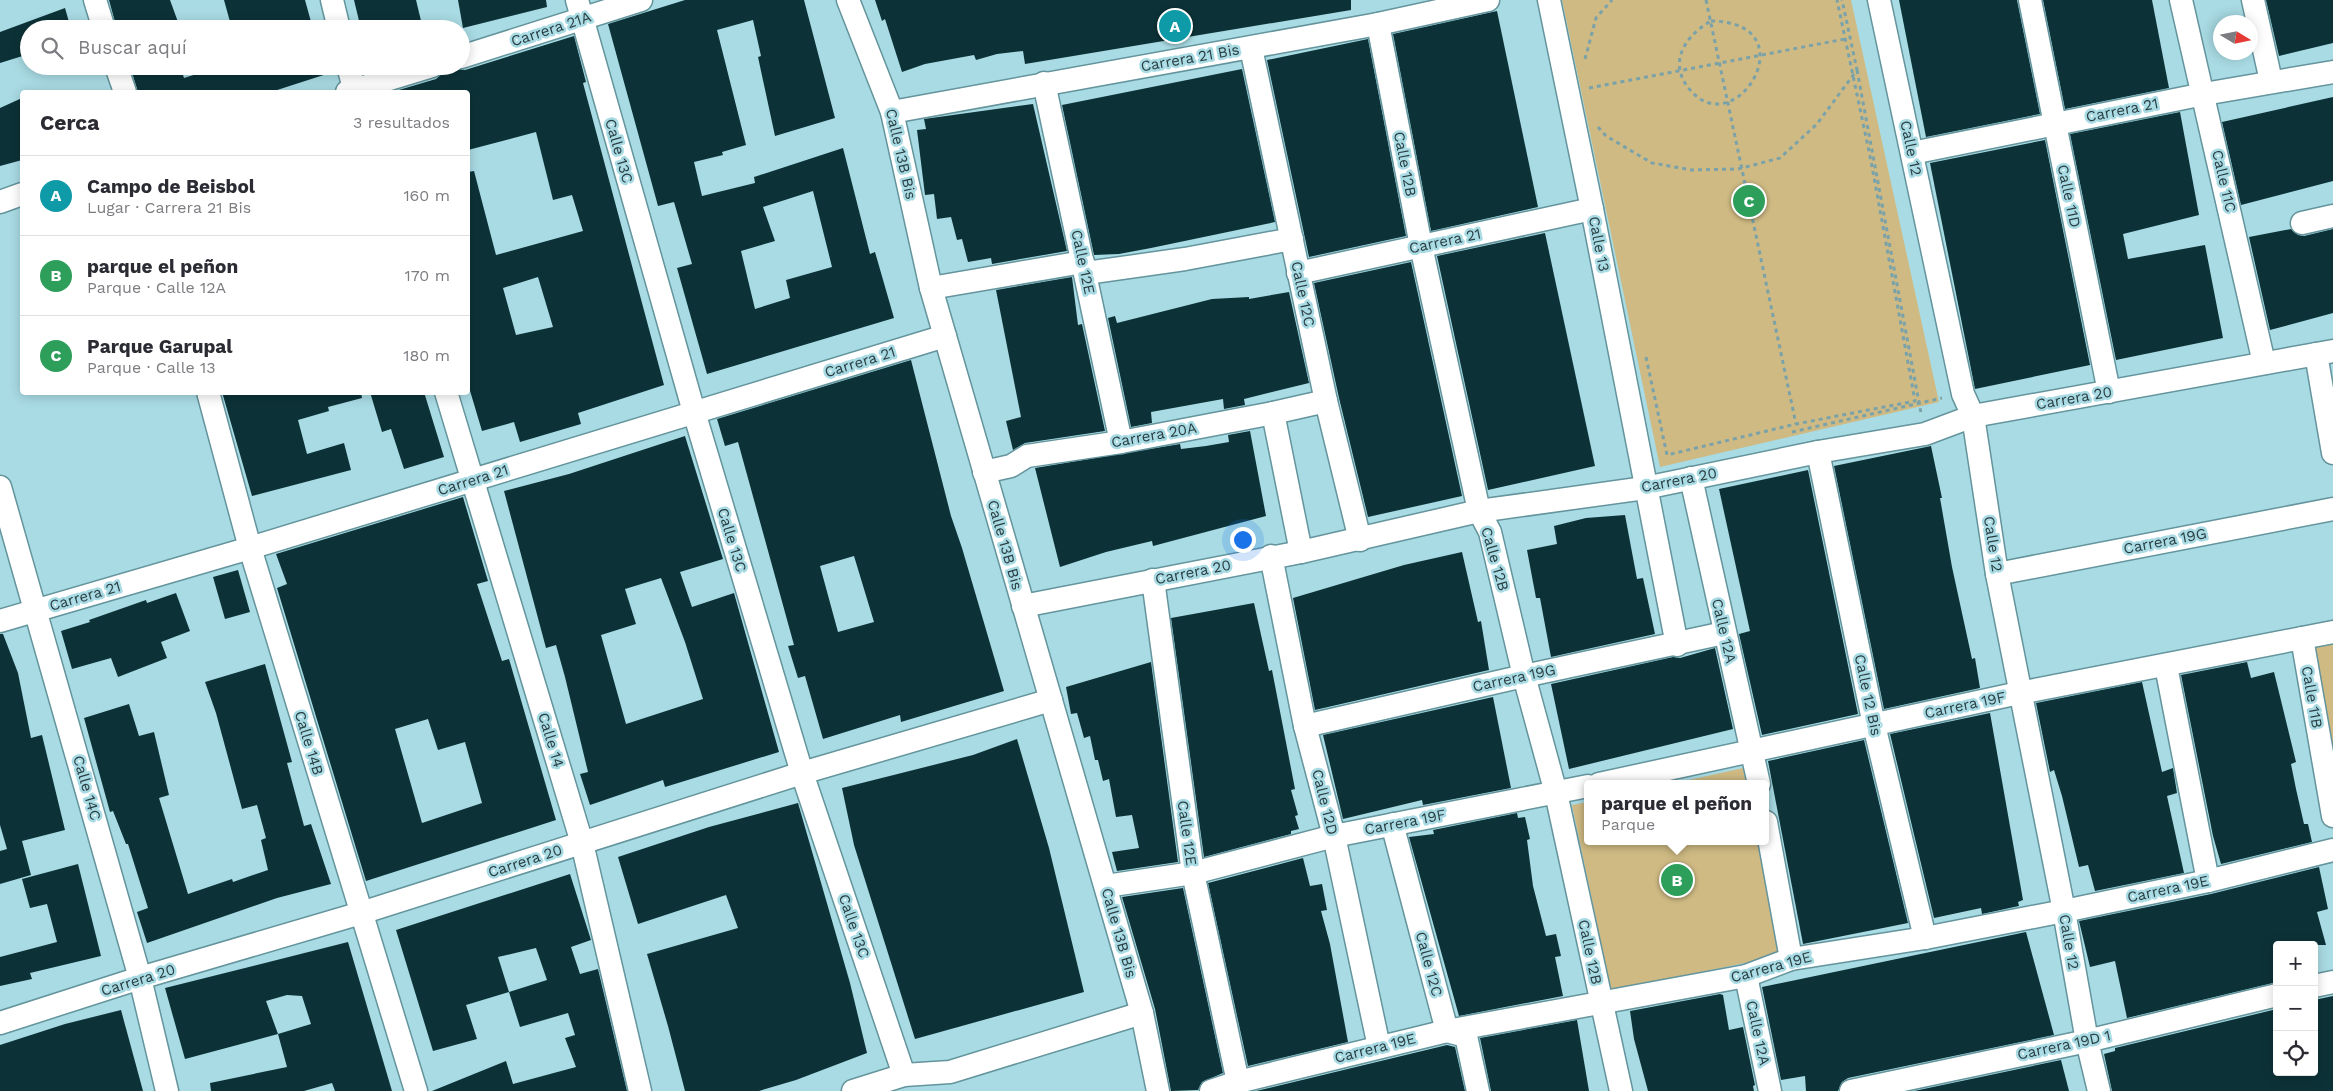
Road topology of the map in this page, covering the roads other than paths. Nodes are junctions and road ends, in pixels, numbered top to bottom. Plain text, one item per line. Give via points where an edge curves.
1 (95, 0) edge
2 (332, 0) edge
3 (641, 0) edge
4 (848, 0) edge
5 (1488, 0) edge
6 (1549, 0) edge
7 (1879, 0) edge
8 (2030, 0) edge
9 (2181, 0) edge
10 (2253, 0) edge
11 (579, 9) edge
12 (101, 20) edge
13 (337, 20) edge
14 (1378, 24) junction
15 (1251, 48) junction
16 (470, 53) edge
17 (2333, 72) edge
18 (119, 75) edge
19 (349, 75) edge
20 (404, 75) edge
21 (2271, 81) junction
22 (1044, 83) junction
23 (124, 90) edge
24 (352, 90) edge
25 (358, 90) edge
26 (2204, 94) junction
27 (892, 112) junction
28 (2054, 123) junction
29 (1912, 153) junction
30 (20, 195) edge
31 (0, 202) edge
32 (1592, 209) junction
33 (2333, 216) edge
34 (2302, 223) dead end
35 (1292, 239) junction
36 (1421, 246) junction
37 (1085, 268) junction
38 (1298, 273) junction
39 (931, 288) junction
40 (945, 336) junction
41 (2324, 352) edge
42 (2264, 363) junction
43 (2109, 392) junction
44 (209, 395) edge
45 (447, 395) edge
46 (1326, 401) junction
47 (694, 412) junction
48 (1273, 413) junction
49 (1973, 416) junction
50 (1121, 442) junction
51 (1818, 452) junction
52 (2333, 453) edge
53 (984, 472) junction
54 (1691, 478) junction
55 (473, 480) junction
56 (0, 487) edge
57 (1645, 488) junction
58 (2333, 509) edge
59 (1479, 511) junction
60 (1360, 540) junction
61 (250, 548) junction
62 (1301, 552) junction
63 (1271, 556) junction
64 (1997, 574) junction
65 (1153, 580) junction
66 (1023, 606) junction
67 (37, 610) junction
68 (0, 622) edge
69 (2333, 632) edge
70 (1724, 633) junction
71 (2302, 638) junction
72 (1677, 645) junction
73 (2166, 666) junction
74 (1524, 676) junction
75 (2020, 693) junction
76 (1051, 700) junction
77 (1874, 725) junction
78 (1305, 726) junction
79 (1752, 750) junction
80 (802, 773) junction
81 (1617, 780) edge
82 (1758, 780) edge
83 (1584, 787) edge
84 (1556, 793) junction
85 (2333, 816) edge
86 (1394, 824) junction
87 (1334, 836) junction
88 (1769, 838) edge
89 (582, 843) junction
90 (2333, 850) edge
91 (1193, 873) junction
92 (2208, 881) junction
93 (1106, 886) junction
94 (2064, 911) junction
95 (361, 913) junction
96 (1925, 938) junction
97 (1791, 959) junction
98 (1746, 976) junction
99 (140, 978) junction
100 (2333, 982) edge
101 (2318, 985) edge
102 (2273, 996) edge
103 (1601, 1004) junction
104 (1142, 1013) junction
105 (0, 1023) edge
106 (1447, 1031) junction
107 (2087, 1041) junction
108 (1380, 1047) junction
109 (904, 1075) junction
110 (952, 1081) edge
111 (1238, 1082) junction
112 (167, 1091) edge
113 (416, 1091) edge
114 (640, 1091) edge
115 (853, 1091) edge
116 (1158, 1091) edge
117 (1211, 1091) edge
118 (1478, 1091) edge
119 (1621, 1091) edge
120 (1770, 1091) edge
121 (1851, 1091) edge
122 (2099, 1091) edge

1 - 12 street
2 - 13 street
3 - 11 street, Carrera 21A
4 - 27 street, Calle 13B Bis
5 - 14 street, Carrera 21 Bis
6 - 32 street, Calle 13
7 - 29 street, Calle 12
8 - 28 street, Calle 11D
9 - 26 street, Calle 11C
10 - 21 street
11 - 16 street, Carrera 21A
11 - 47 street, Calle 13C
14 - 15 street, Carrera 21 Bis
14 - 36 street, Calle 12B
15 - 22 street, Carrera 21 Bis
15 - 35 street, Calle 12C
17 - 21 street, Carrera 21
18 - 23 street
19 - 24 street
20 - 25 street
21 - 26 street, Carrera 21
22 - 27 street, Carrera 21 Bis
22 - 37 street, Calle 12E
26 - 28 street, Carrera 21
26 - 42 street, Calle 11C
27 - 39 street, Calle 13B Bis
28 - 29 street, Carrera 21
28 - 43 street, Calle 11D
29 - 49 street, Calle 12 via 1963,394
30 - 31 street
32 - 36 street, Carrera 21
32 - 57 street, Calle 13
33 - 34 street
35 - 37 street via 1185,259
35 - 38 street, Calle 12C
36 - 38 street, Carrera 21
36 - 59 street, Calle 12B
37 - 39 street
37 - 50 street, Calle 12E
38 - 46 street, Calle 12C
39 - 40 street, Calle 13B Bis
40 - 47 street, Carrera 21
40 - 53 street, Calle 13B Bis
41 - 42 street, Carrera 20
41 - 52 street
42 - 43 street, Carrera 20
43 - 49 street, Carrera 20
44 - 61 street, Calle 14B
45 - 55 street, Calle 14
46 - 48 street, Carrera 20A
46 - 60 street, Calle 12C
47 - 55 street, Carrera 21
47 - 80 street, Calle 13C
48 - 50 street, Carrera 20A
48 - 62 street
49 - 51 street, Carrera 20 via 1925,434
49 - 64 street, Calle 12
50 - 53 street, Carrera 20A via 1027,456 1011,466
51 - 54 street, Carrera 20
51 - 77 street, Calle 12 Bis
53 - 66 street, Calle 13B Bis
54 - 57 street, Carrera 20
54 - 70 street, Calle 12A
55 - 61 street, Carrera 21
55 - 89 street, Calle 14
56 - 67 street, Calle 14C
57 - 59 street, Carrera 20
57 - 72 street, Calle 13
58 - 64 street, Carrera 19G
59 - 60 street, Carrera 20
59 - 74 street, Calle 12B via 1490,532
60 - 62 street, Carrera 20
61 - 67 street, Carrera 21
61 - 95 street, Calle 14B
62 - 63 street, Carrera 20
63 - 65 street, Carrera 20
63 - 78 street, Calle 12D
64 - 75 street, Calle 12
65 - 66 street, Carrera 20
65 - 91 street, Calle 12E
66 - 76 street, Calle 13B Bis
67 - 68 street, Carrera 21
67 - 99 street, Calle 14C
69 - 71 street, Carrera 19F
70 - 72 street, Carrera 19G
70 - 79 street, Calle 12A
71 - 73 street, Carrera 19F
71 - 85 street, Calle 11B
72 - 74 street, Carrera 19G
73 - 75 street, Carrera 19F
73 - 92 street
74 - 78 street, Carrera 19G
74 - 84 street, Calle 12B
75 - 77 street, Carrera 19F
75 - 94 street, Calle 12
76 - 80 street, Carrera 20
76 - 93 street, Calle 13B Bis
77 - 79 street, Carrera 19F
77 - 96 street, Calle 12 Bis
78 - 87 street, Calle 12D
79 - 81 street, Carrera 19F
79 - 82 street, Calle 12A
80 - 89 street, Carrera 20
80 - 109 street, Calle 13C
83 - 84 street, Carrera 19F
84 - 86 street, Carrera 19F
84 - 103 street, Calle 12B
86 - 87 street, Carrera 19F
86 - 106 street, Calle 12C
87 - 91 street, Carrera 19F
87 - 108 street, Calle 12D
88 - 97 street
89 - 95 street, Carrera 20
89 - 114 street, Calle 14
90 - 92 street, Carrera 19E
91 - 93 street, Carrera 19F
91 - 111 street, Calle 12E
92 - 94 street, Carrera 19E
93 - 104 street, Calle 13B Bis
94 - 96 street, Carrera 19E
94 - 107 street, Calle 12
95 - 99 street, Carrera 20
95 - 113 street, Calle 14B
96 - 97 street, Carrera 19E
97 - 98 street, Carrera 19E
98 - 103 street, Carrera 19E
98 - 120 street, Calle 12A
99 - 105 street, Carrera 20
99 - 112 street, Calle 14C
100 - 101 street
102 - 107 street, Carrera 19D 1
103 - 106 street, Carrera 19E
103 - 119 street, Calle 12B
104 - 110 street
104 - 116 street, Calle 13B Bis
106 - 108 street, Carrera 19E
106 - 118 street via 1466,1036
107 - 121 street, Carrera 19D 1
107 - 122 street, Calle 12
108 - 111 street, Carrera 19E
109 - 110 street
109 - 115 street
111 - 117 street, Carrera 19E

